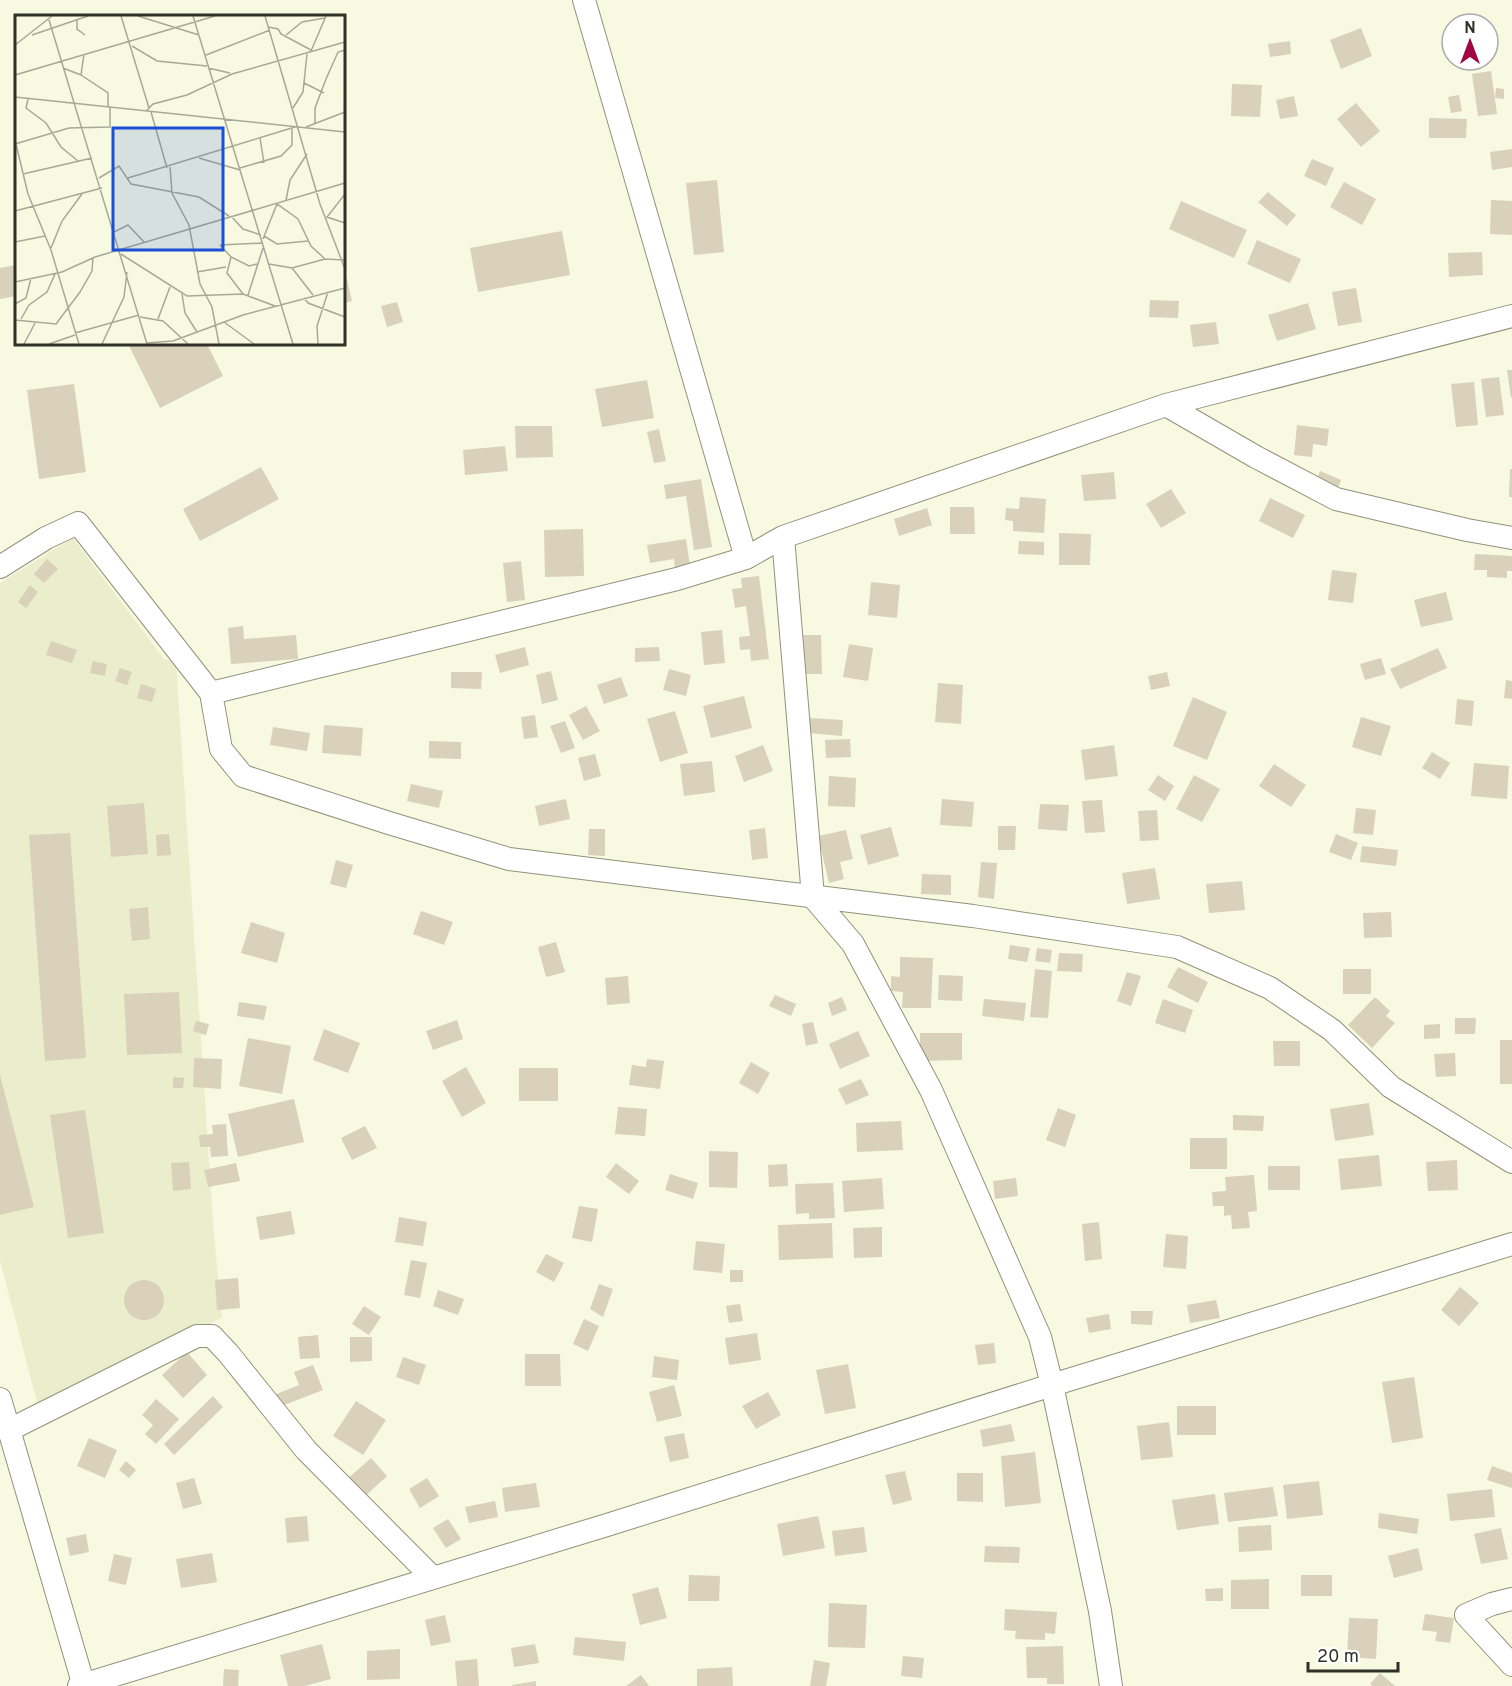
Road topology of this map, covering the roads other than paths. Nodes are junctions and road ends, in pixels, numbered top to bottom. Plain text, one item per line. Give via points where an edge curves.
1 (584, 0) edge
2 (1512, 316) edge
3 (1166, 405) junction
4 (783, 537) junction
5 (1512, 538) edge
6 (746, 558) junction
7 (0, 567) edge
8 (211, 693) junction
9 (813, 897) junction
10 (1512, 1162) edge
11 (1512, 1244) edge
12 (1052, 1385) junction
13 (0, 1399) edge
14 (9, 1430) junction
15 (433, 1578) junction
16 (1512, 1599) edge
17 (1512, 1665) edge
18 (82, 1686) edge
19 (1111, 1686) edge

1 - 6 street
2 - 3 street
3 - 4 street
3 - 5 street via 1336,499
4 - 6 street
4 - 9 street
6 - 8 street via 677,579
7 - 8 street via 78,523
8 - 9 street via 221,749 243,776 509,859
9 - 10 street via 1177,947 1270,988 1332,1030 1391,1087
9 - 12 street via 854,944 931,1090 1040,1337
11 - 12 street
12 - 15 street
12 - 19 street via 1100,1611
13 - 14 street
14 - 15 street via 197,1336 212,1336 306,1450
14 - 18 street
15 - 18 street
16 - 17 street via 1466,1615

